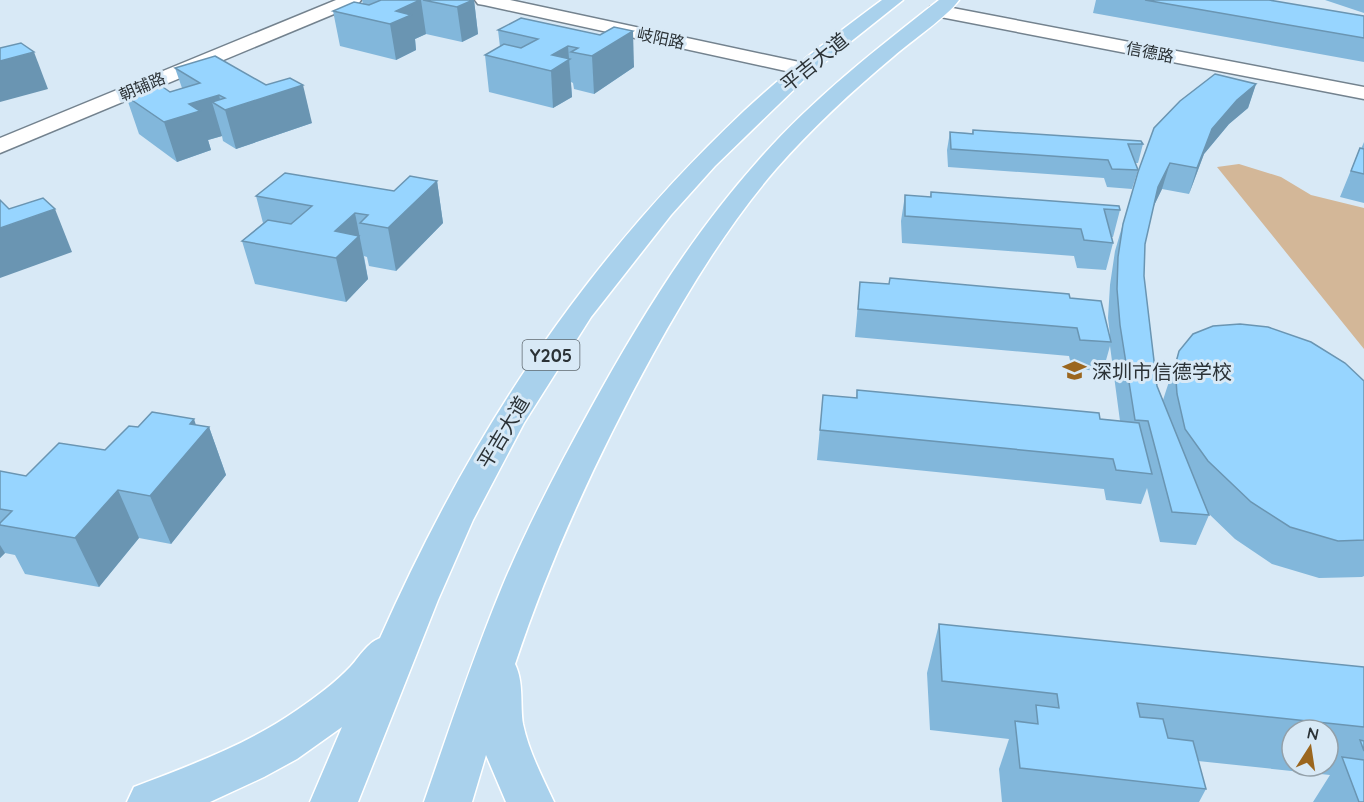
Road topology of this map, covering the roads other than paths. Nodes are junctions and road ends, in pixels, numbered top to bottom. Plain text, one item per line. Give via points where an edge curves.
1 (352, 0) edge
2 (484, 0) edge
3 (894, 0) edge
4 (944, 5) edge
5 (804, 69) junction
6 (1364, 93) edge
7 (0, 146) edge
8 (407, 625) junction
9 (502, 641) junction
10 (151, 802) edge
11 (334, 802) edge
12 (448, 802) edge
13 (530, 802) edge

1 - 7 street, 朝辅路
2 - 5 street, 岐阳路
3 - 5 main road, 平吉大道 / Y205
4 - 6 street, 信德路
4 - 9 main road, 平吉大道 via 805,124 766,167 684,276 568,483
5 - 8 main road, 平吉大道 / Y205 via 685,182 600,283 519,404 474,481
8 - 10 main road via 379,665 339,704 292,737 236,770
8 - 11 main road, 平吉大道 / Y205
9 - 12 main road, 平吉大道
9 - 13 main road via 500,724 511,765

